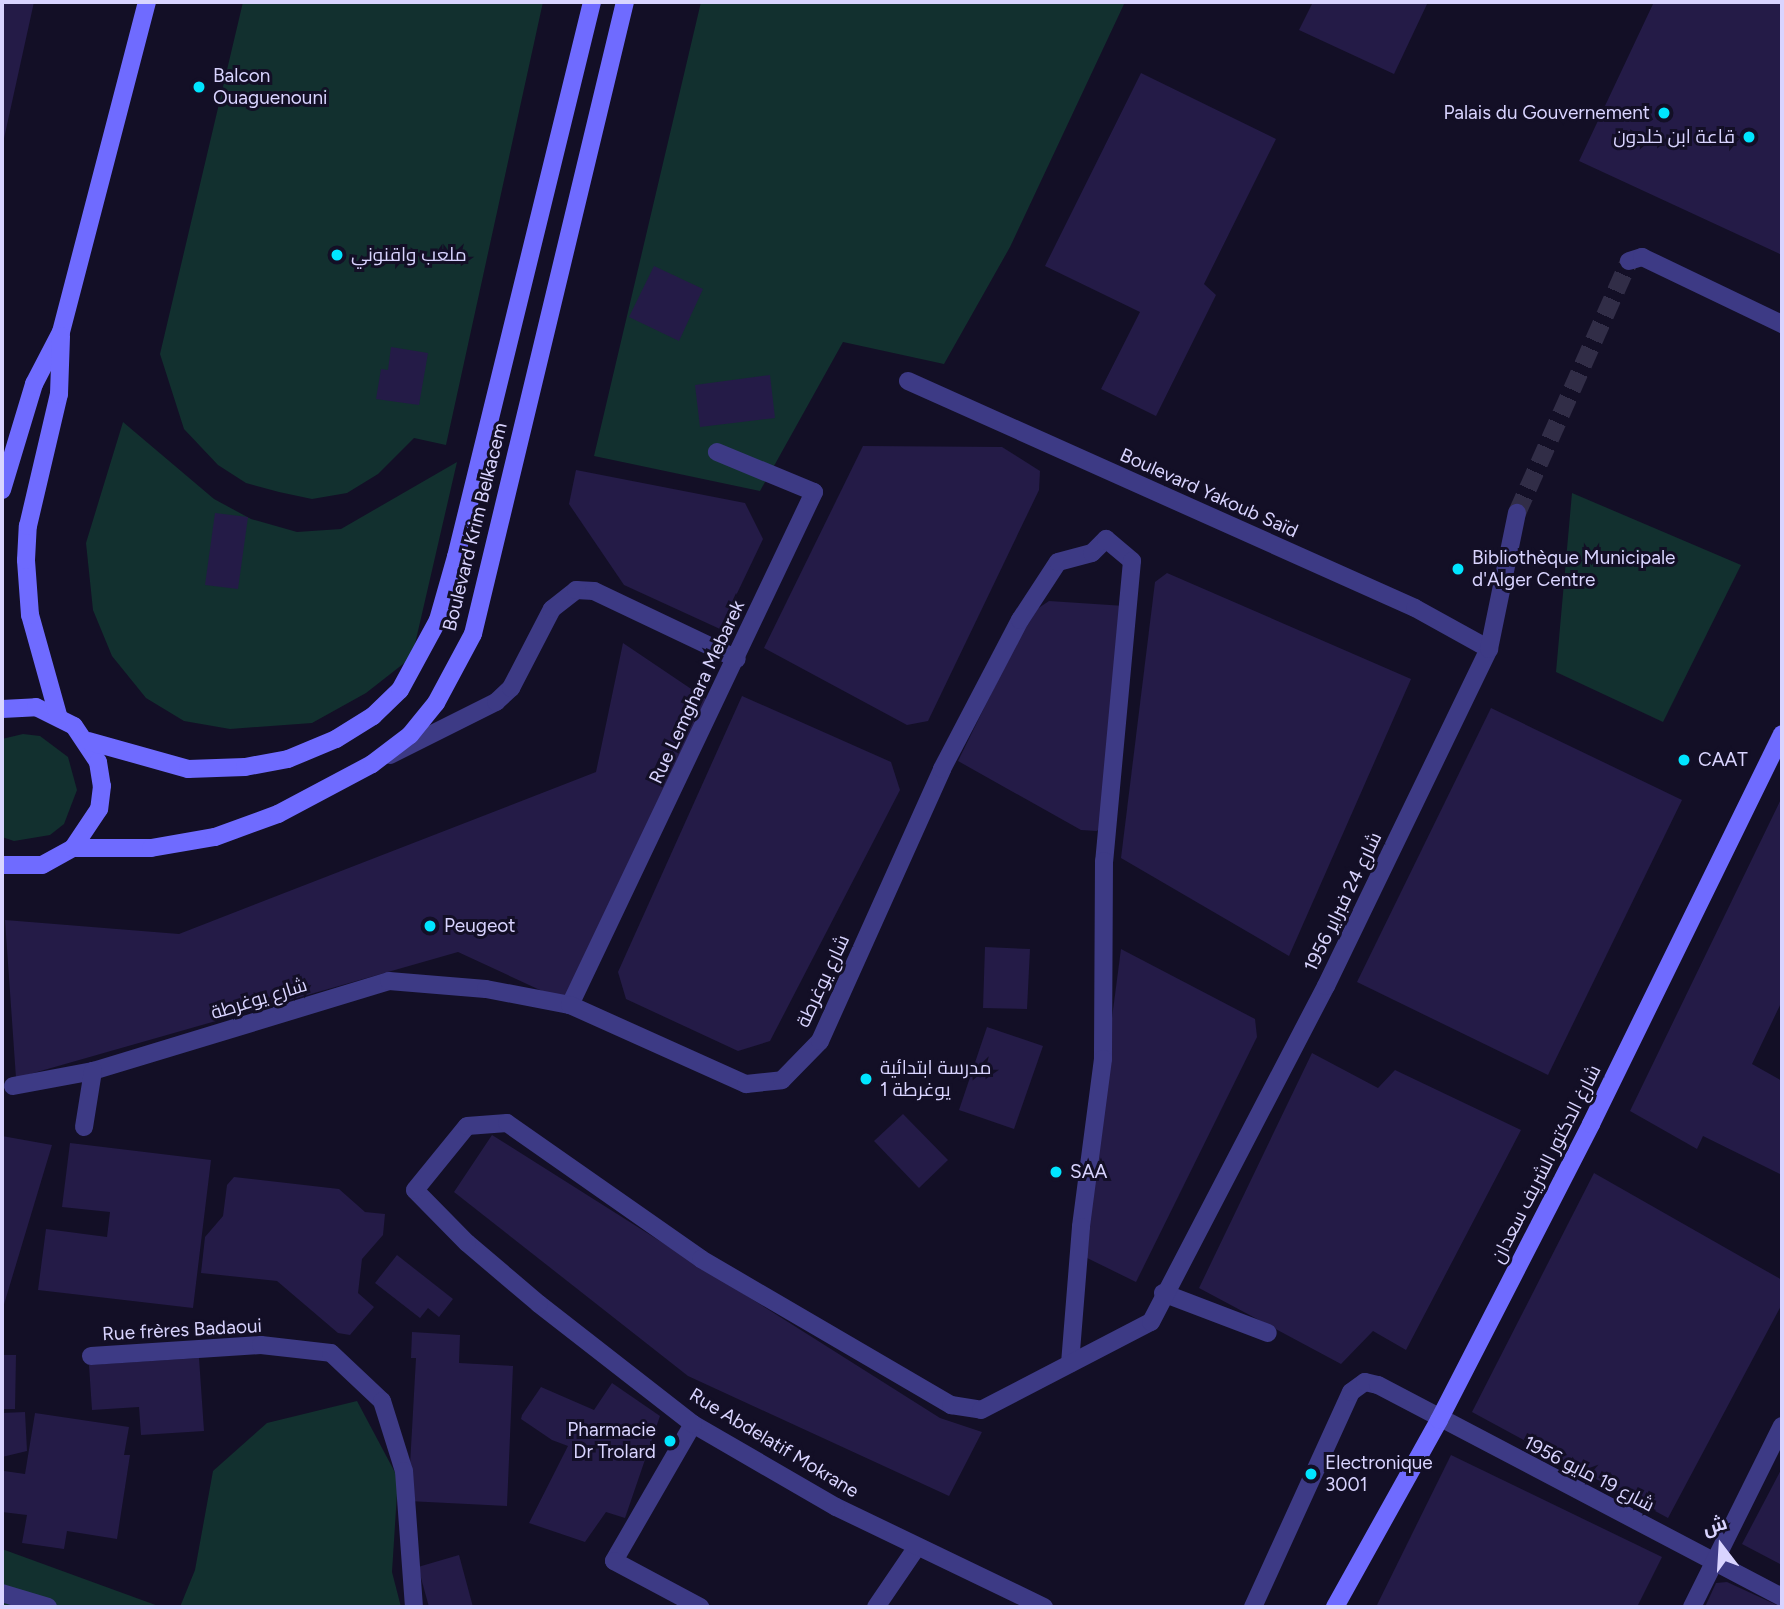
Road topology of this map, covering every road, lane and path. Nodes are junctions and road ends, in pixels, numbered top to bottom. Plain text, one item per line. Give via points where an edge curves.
1 (147, 2) edge
2 (592, 2) edge
3 (625, 2) edge
4 (1629, 261) dead end
5 (1782, 324) edge
6 (61, 332) junction
7 (908, 381) dead end
8 (716, 452) dead end
9 (2, 490) edge
10 (1517, 513) tunnel mouth
11 (1489, 649) junction
12 (737, 659) junction
13 (2, 709) edge
14 (58, 715) junction
15 (1782, 734) edge
16 (88, 741) junction
17 (372, 764) junction
18 (73, 848) junction
19 (3, 867) edge
20 (570, 1005) junction
21 (93, 1071) junction
22 (13, 1086) dead end
23 (84, 1126) dead end
24 (1163, 1293) junction
25 (1268, 1334) dead end
26 (91, 1356) dead end
27 (1070, 1364) junction
28 (1439, 1420) junction
29 (693, 1424) junction
30 (1782, 1426) edge
31 (917, 1547) junction
32 (1717, 1564) junction
33 (2, 1593) edge
34 (1782, 1597) edge
35 (48, 1607) edge
36 (414, 1607) edge
37 (700, 1607) edge
38 (876, 1607) edge
39 (1044, 1607) edge
40 (1253, 1607) edge
41 (1335, 1607) edge
42 (1692, 1607) edge

1 - 6 main road
2 - 16 main road, Boulevard Krim Belkacem via 456,557 438,620 400,690 373,716 335,739 288,759 245,767 188,769
3 - 17 main road, Boulevard Krim Belkacem via 473,634 436,703 410,735
4 - 5 street via 1642,257
6 - 9 main road via 34,384
6 - 14 main road via 59,394 28,526 26,560 36,641
7 - 11 street, Boulevard Yakoub Saïd via 1415,608
8 - 12 street, Rue Lemghara Mebarek via 814,492
10 - 11 street, شارع 24 فبراير 1956
11 - 24 street, شارع 24 فبراير 1956 via 1326,986
12 - 17 street via 594,591 576,590 552,609 511,688 496,702
12 - 20 street, Rue Lemghara Mebarek
13 - 14 main road via 36,707
14 - 16 main road
15 - 28 main road, شارغ الدكتور الشريف سعدان via 1591,1124
16 - 18 main road via 98,762 99,809
17 - 18 main road, Boulevard Krim Belkacem via 278,814 215,837 151,848
18 - 19 main road via 42,865
20 - 21 street, شارع يوغرطة via 486,989 389,981
20 - 27 street, شارع يوغرطة via 746,1084 782,1080 820,1041 942,769 1020,620 1058,562 1092,553 1106,539 1132,561 1104,861 1103,1059
21 - 22 street, شارع يوغرطة
21 - 23 street
24 - 25 street
24 - 27 street, شارع 24 فبراير 1956 via 1151,1322
26 - 36 street, Rue frères Badaoui via 261,1345 331,1353 382,1401 386,1413 404,1471
27 - 29 street, Rue Abdelatif Mokrane via 981,1410 951,1405 701,1259 507,1123 467,1126 415,1190 529,1295
28 - 32 street, شارع 19 مايو 1956
28 - 40 street, شارع 19 مايو 1956 via 1378,1385 1365,1382 1351,1392
28 - 41 main road, شارغ الدكتور الشريف سعدان
29 - 31 street, Rue Abdelatif Mokrane via 836,1507
29 - 37 street via 614,1560
30 - 32 street
31 - 38 street
31 - 39 street, Rue Abdelatif Mokrane
32 - 34 street, شارع 19 مايو 1956
32 - 42 street
33 - 35 street

